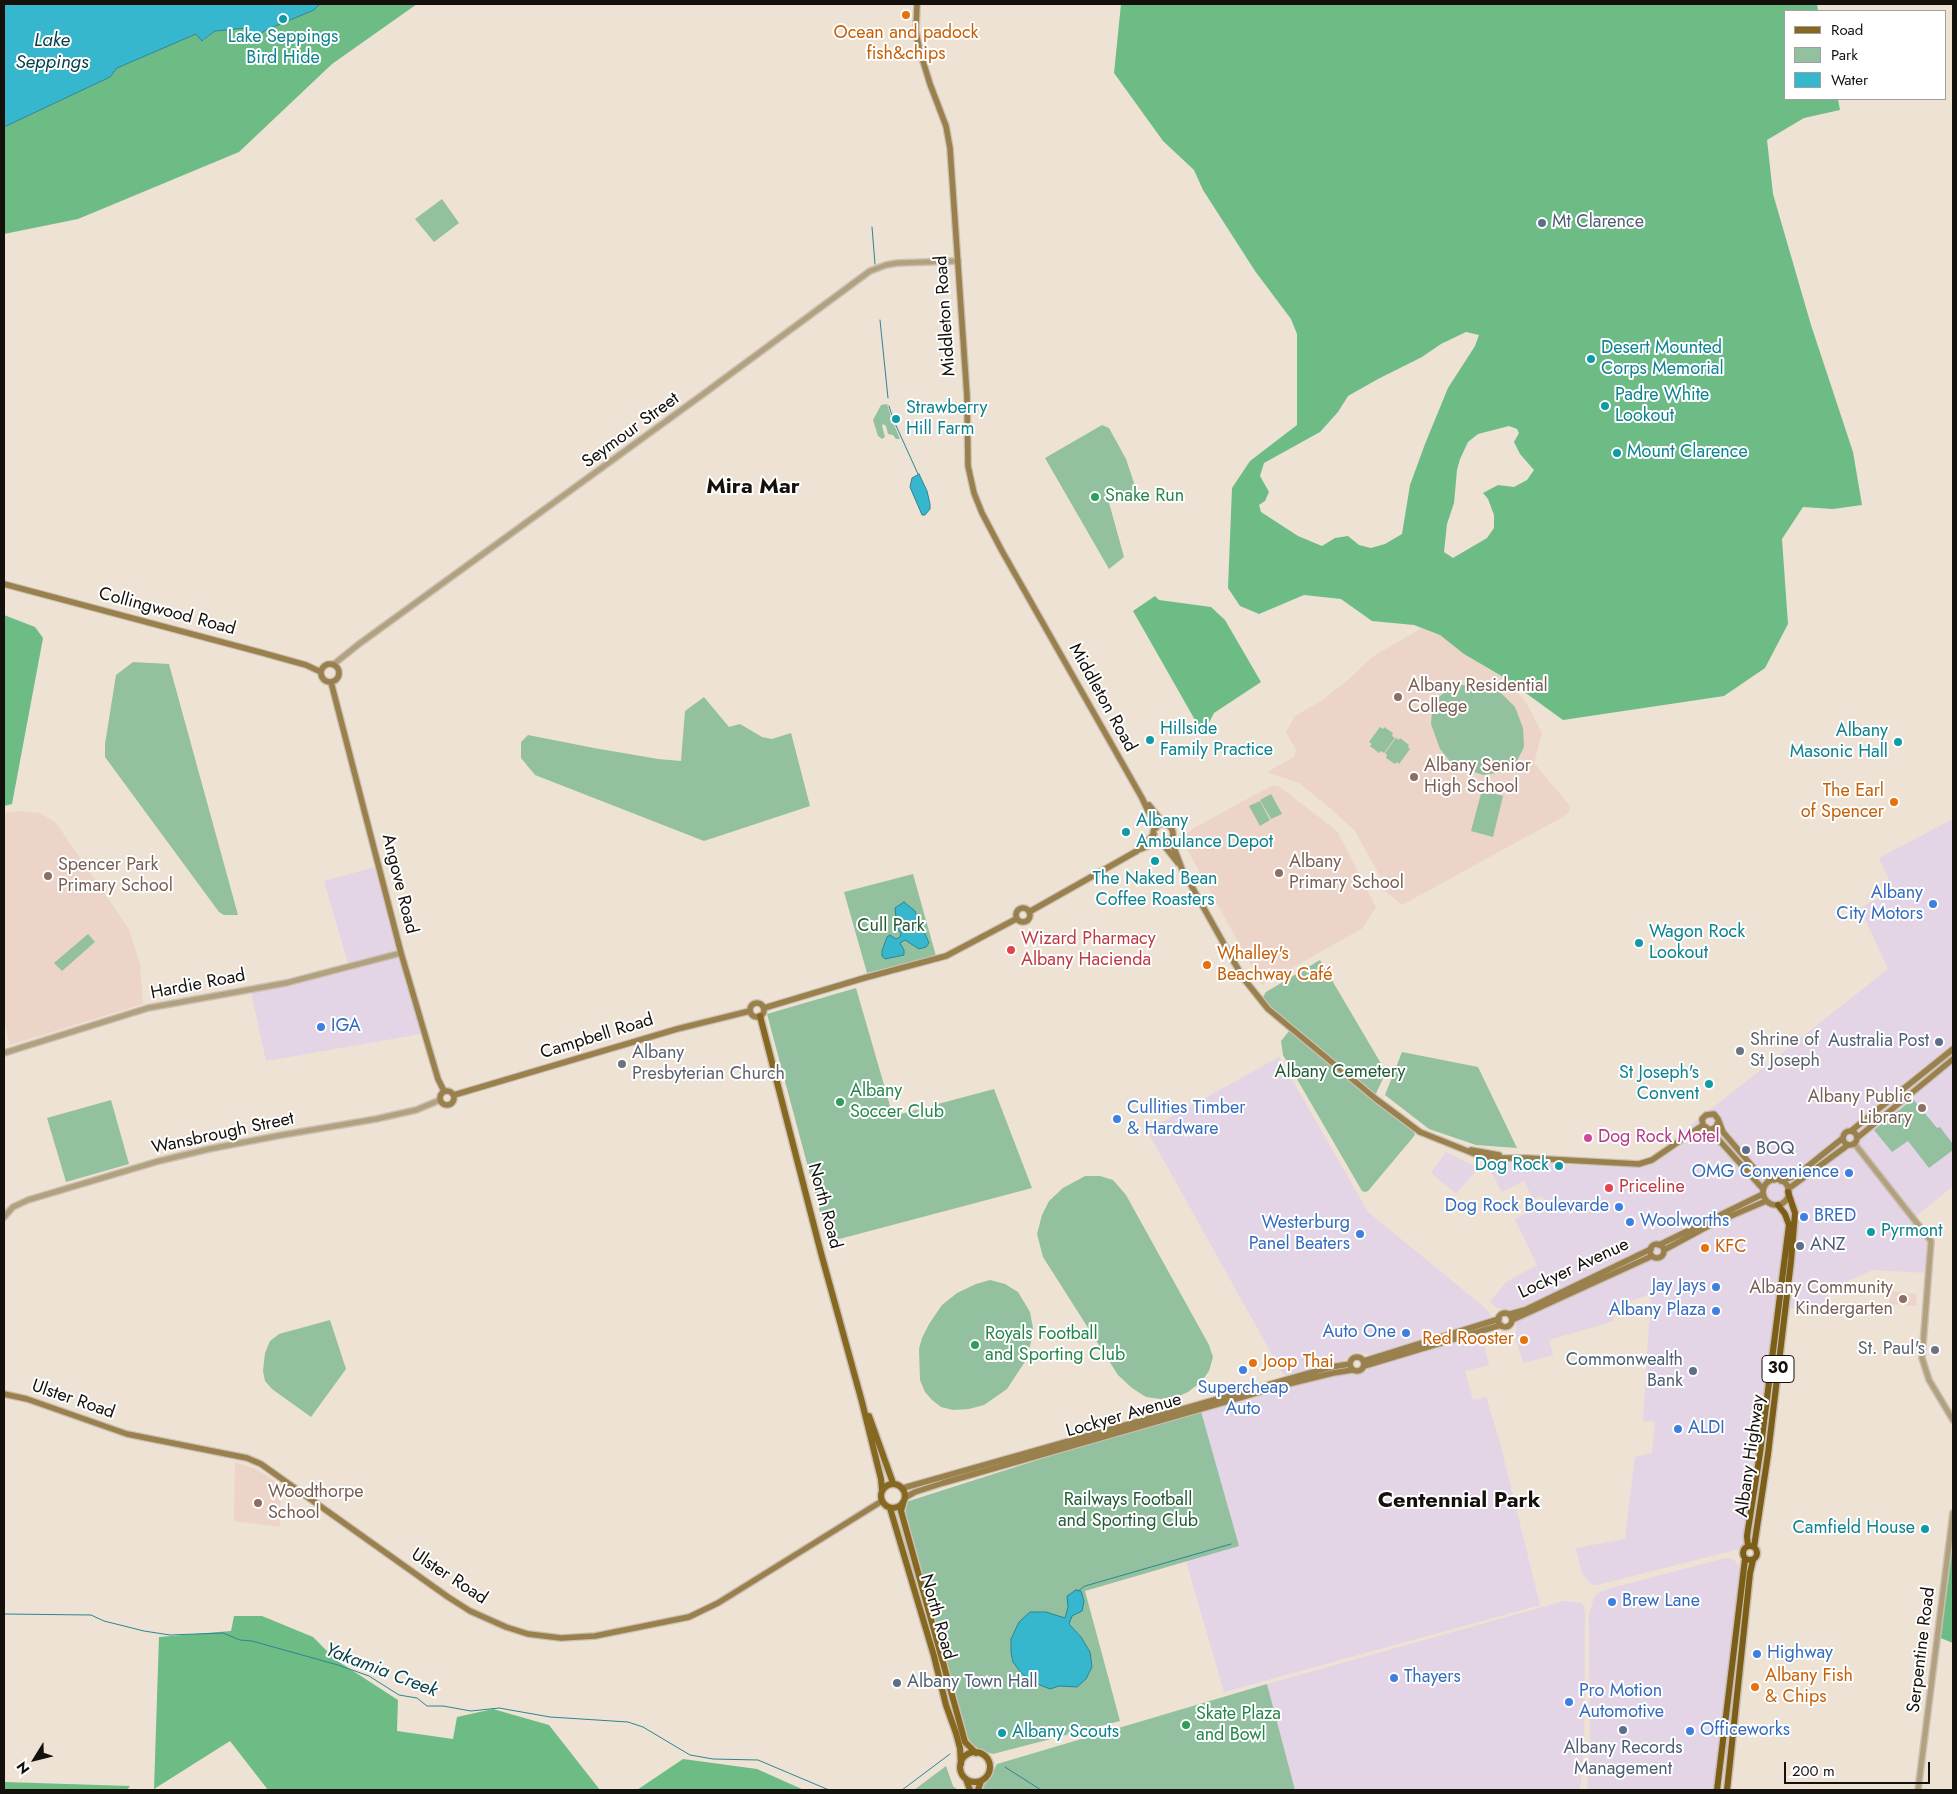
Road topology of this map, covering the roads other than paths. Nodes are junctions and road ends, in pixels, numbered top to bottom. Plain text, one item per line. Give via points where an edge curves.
1 (917, 4) edge
2 (958, 261) junction
3 (4, 584) edge
4 (334, 664) junction
5 (321, 672) junction
6 (331, 682) junction
7 (1142, 798) junction
8 (1164, 824) junction
9 (1155, 831) junction
10 (1171, 840) junction
11 (1160, 843) junction
12 (1137, 850) junction
13 (1182, 869) junction
14 (1029, 912) junction
15 (1016, 919) junction
16 (401, 953) junction
17 (764, 1008) junction
18 (750, 1011) junction
19 (760, 1016) junction
20 (1953, 1048) edge
21 (4, 1054) edge
22 (1953, 1059) edge
23 (444, 1091) junction
24 (454, 1095) junction
25 (440, 1100) junction
26 (1718, 1122) junction
27 (1703, 1125) junction
28 (1710, 1130) junction
29 (1851, 1131) junction
30 (1843, 1138) junction
31 (1853, 1142) junction
32 (1774, 1180) junction
33 (1781, 1181) junction
34 (1788, 1191) junction
35 (1764, 1195) junction
36 (1778, 1205) junction
37 (4, 1217) edge
38 (1661, 1248) junction
39 (1651, 1252) junction
40 (1511, 1317) junction
41 (1500, 1322) junction
42 (1364, 1363) junction
43 (1771, 1364) junction
44 (1779, 1364) junction
45 (1351, 1367) junction
46 (4, 1394) edge
47 (862, 1402) junction
48 (1953, 1420) edge
49 (1764, 1453) junction
50 (893, 1483) junction
51 (903, 1488) junction
52 (882, 1490) junction
53 (882, 1501) junction
54 (905, 1501) junction
55 (890, 1508) junction
56 (1953, 1513) edge
57 (1751, 1547) junction
58 (1745, 1559) junction
59 (1754, 1560) junction
60 (1743, 1614) junction
61 (976, 1752) junction
62 (961, 1764) junction
63 (966, 1779) junction
64 (982, 1781) junction
65 (970, 1790) edge
66 (978, 1790) edge
67 (1718, 1790) edge
68 (1727, 1790) edge
69 (1918, 1790) edge

1 - 2 main road, Middleton Road via 919,48 946,126
2 - 4 street, Seymour Street via 897,263 870,271
2 - 7 main road, Middleton Road via 968,466 974,493 1002,551
3 - 5 main road, Collingwood Road via 263,653
4 - 5 main road via 324,666
4 - 6 main road via 339,676
5 - 6 main road via 326,681
6 - 16 main road, Angove Road
7 - 8 main road, Middleton Road
7 - 9 main road, Middleton Road
8 - 9 main road
8 - 10 main road via 1172,829
9 - 11 main road
9 - 12 main road
10 - 11 main road
10 - 13 main road
11 - 12 main road
11 - 13 main road
12 - 14 main road
13 - 27 main road via 1242,974 1268,1008 1420,1132 1485,1158 1647,1163
14 - 15 main road via 1020,909 1016,912
14 - 15 main road via 1030,917 1025,922
15 - 17 main road via 946,956
16 - 21 street, Hardie Road via 286,983 148,1008
16 - 23 main road, Angove Road via 435,1071
17 - 18 main road via 755,1003
17 - 19 main road
18 - 19 main road via 752,1016
18 - 24 main road, Campbell Road via 677,1029
19 - 47 main road, North Road
20 - 29 main road
22 - 31 main road
23 - 24 main road
23 - 25 main road
24 - 25 main road via 448,1105
25 - 37 street, Wansbrough Street via 416,1110 376,1119 273,1136 159,1161 28,1200 13,1207
26 - 27 main road via 1716,1116 1708,1114 1704,1116
26 - 28 main road
26 - 32 main road via 1752,1166
27 - 28 main road
28 - 35 main road
29 - 30 main road
29 - 31 main road via 1855,1133
30 - 31 main road via 1844,1142
30 - 33 main road via 1797,1175
31 - 34 main road
31 - 48 street via 1930,1241 1922,1358 1929,1380
32 - 33 main road
32 - 35 main road via 1769,1181
33 - 34 main road
34 - 36 main road via 1786,1200
34 - 44 highway, Albany Highway / 30 via 1795,1213
35 - 36 main road via 1771,1205
35 - 38 main road
36 - 43 highway, Albany Highway / 30 via 1789,1225
38 - 39 main road via 1654,1246
38 - 39 main road via 1660,1257 1655,1258
39 - 40 main road, Lockyer Avenue
40 - 41 main road via 1503,1313
40 - 41 main road via 1508,1326
41 - 42 main road
42 - 45 main road via 1358,1372
42 - 45 main road via 1360,1357 1355,1357
43 - 44 highway
43 - 49 highway, Albany Highway / 30
44 - 49 highway, Albany Highway / 30
45 - 51 main road, Lockyer Avenue via 1331,1367
45 - 54 main road, Lockyer Avenue via 943,1483 915,1492
46 - 53 main road, Ulster Road via 127,1434 247,1458 261,1464 448,1597 470,1611 528,1634 561,1638 595,1636 689,1617 718,1603
47 - 50 main road, North Road
47 - 52 main road, North Road
49 - 57 highway, Albany Highway / 30 via 1748,1536
50 - 51 main road
50 - 52 main road
51 - 54 main road
52 - 53 main road
53 - 55 main road
54 - 55 main road
54 - 61 main road, North Road via 901,1511 965,1742
55 - 62 main road, North Road via 960,1748
56 - 69 street, Serpentine Road
57 - 58 highway, 30 via 1743,1552
57 - 59 highway, 30 via 1758,1554
58 - 59 highway
58 - 60 highway, 30
59 - 60 highway, 30
60 - 67 highway, 30
60 - 68 highway, 30
61 - 62 main road via 966,1756
61 - 64 main road via 985,1756 990,1764
62 - 63 main road
63 - 64 main road
63 - 65 main road
64 - 66 main road

